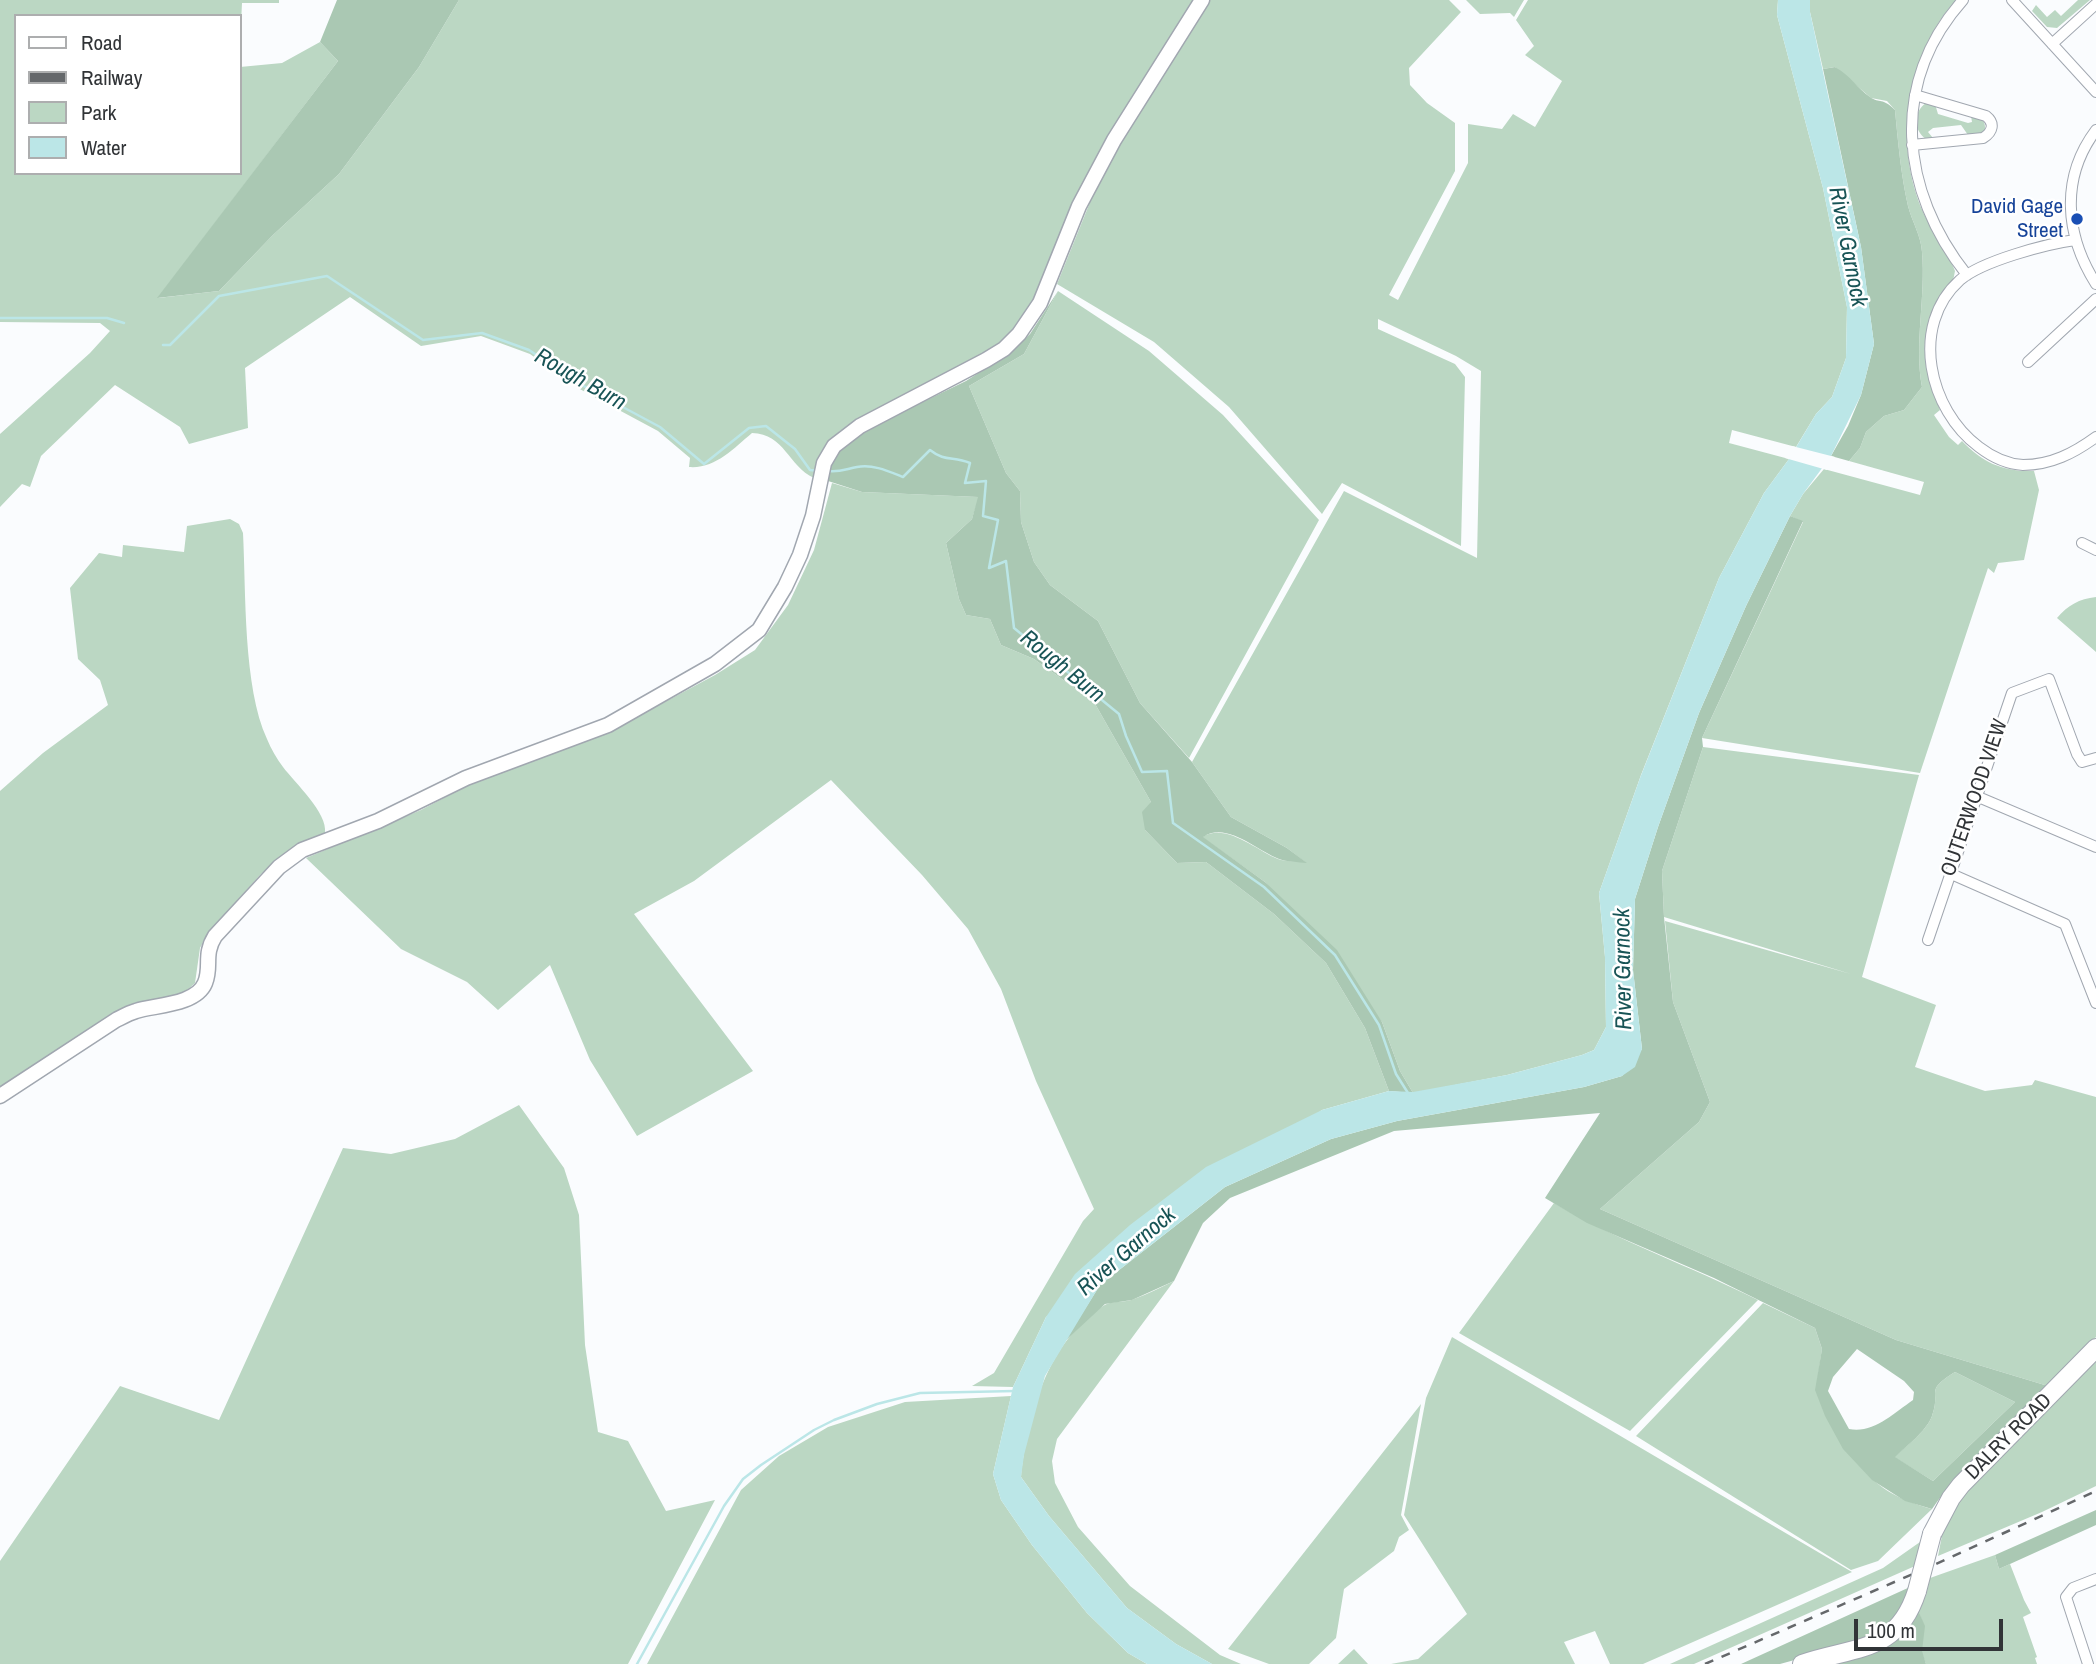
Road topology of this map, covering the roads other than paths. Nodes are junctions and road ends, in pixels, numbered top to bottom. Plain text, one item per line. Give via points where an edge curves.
1 (1202, 0) edge
2 (1964, 0) edge
3 (2012, 0) edge
4 (2096, 4) edge
5 (2052, 44) junction
6 (2096, 92) edge
7 (1915, 96) junction
8 (2096, 130) edge
9 (1912, 145) junction
10 (2075, 240) junction
11 (1967, 275) junction
12 (2096, 284) edge
13 (2096, 299) edge
14 (2028, 362) dead end
15 (2096, 437) edge
16 (2082, 543) dead end
17 (2096, 550) edge
18 (2096, 758) edge
19 (1976, 796) junction
20 (2096, 847) edge
21 (1949, 873) junction
22 (1928, 940) dead end
23 (2096, 1003) edge
24 (0, 1096) edge
25 (2096, 1348) edge
26 (2096, 1579) edge
27 (1802, 1664) edge
28 (2088, 1664) edge

1 - 24 street via 1111,146 1079,206 1040,303 1012,341 970,370 846,435 834,446 800,555 759,630 738,648 608,725 466,778 294,855 215,936 208,948 204,985 198,992 116,1020
2 - 7 street via 1934,40
3 - 5 street
4 - 5 street
5 - 6 street
7 - 9 street
7 - 9 street via 1986,116 1992,124 1983,138
8 - 10 street via 2071,182
9 - 11 street via 1928,214
10 - 11 street via 1994,262
10 - 12 street
11 - 15 street via 1939,310 1930,343 1936,387 1956,427 1987,453 2021,465 2064,457
13 - 14 street
16 - 17 street
18 - 19 street, OUTERWOOD VIEW via 2082,762 2077,754 2049,679 2016,691 2010,698
19 - 20 street
19 - 21 street, OUTERWOOD VIEW
21 - 22 street, OUTERWOOD VIEW
21 - 23 street via 2065,924
25 - 27 highway, DALRY ROAD, bridge via 1951,1498 1932,1534 1917,1591 1901,1625 1860,1650
26 - 28 street via 2073,1588 2066,1597

